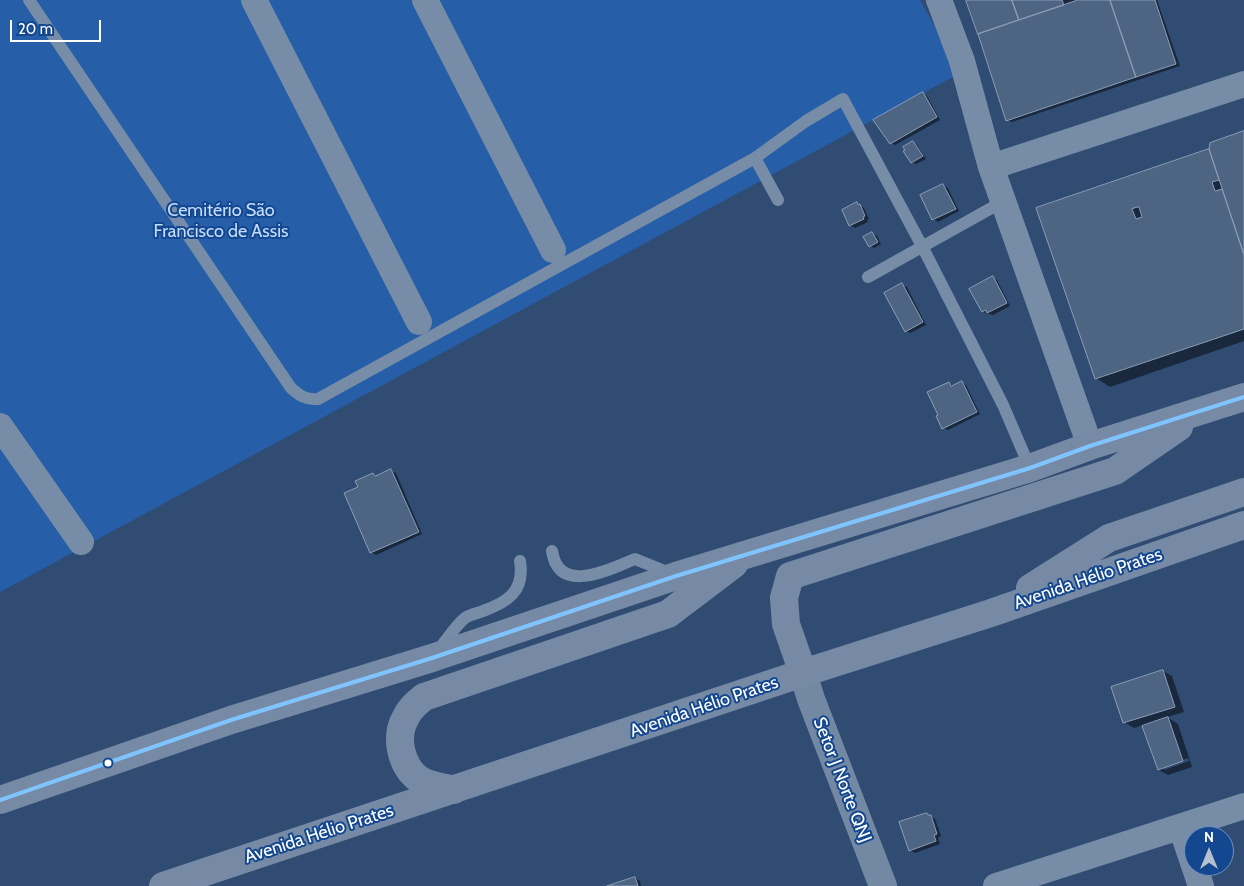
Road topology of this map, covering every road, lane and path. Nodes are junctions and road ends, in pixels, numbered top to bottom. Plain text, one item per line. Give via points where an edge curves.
1 (29, 0) edge
2 (254, 0) edge
3 (425, 0) edge
4 (939, 0) edge
5 (1244, 84) edge
6 (755, 158) junction
7 (991, 167) junction
8 (778, 200) dead end
9 (1004, 200) junction
10 (922, 246) junction
11 (553, 250) dead end
12 (868, 277) dead end
13 (419, 322) dead end
14 (1244, 397) edge
15 (1203, 410) junction
16 (0, 426) edge
17 (1090, 446) junction
18 (1030, 468) junction
19 (1244, 492) edge
20 (1244, 525) edge
21 (81, 542) dead end
22 (552, 550) dead end
23 (750, 553) junction
24 (520, 561) dead end
25 (676, 576) junction
26 (991, 613) junction
27 (432, 658) junction
28 (803, 672) junction
29 (454, 790) junction
30 (0, 800) edge
31 (1244, 806) edge
32 (1181, 827) junction
33 (163, 886) edge
34 (883, 886) edge
35 (996, 886) edge
36 (1201, 886) edge

1 - 6 lane via 291,388 308,400 318,399
2 - 13 street
3 - 11 street
4 - 7 street via 962,61
5 - 7 street
6 - 8 lane
6 - 10 lane via 806,121 844,99
7 - 9 street
9 - 10 lane
9 - 17 street
10 - 12 lane
10 - 18 lane via 1003,405
14 - 15 main road
15 - 17 main road
15 - 28 main road via 1115,471 790,576 784,598 786,624
16 - 21 street
17 - 18 main road
18 - 23 main road
19 - 26 main road via 1109,538
20 - 26 main road, Avenida Hélio Prates
22 - 25 lane via 558,565 573,576 584,577 635,559
23 - 25 main road
23 - 29 main road via 668,614 424,697 413,706 400,731 404,759 411,772 422,781
24 - 27 lane via 520,579 511,596 497,606 465,618
25 - 27 main road
26 - 28 main road, Avenida Hélio Prates
27 - 30 main road via 231,720
28 - 29 main road, Avenida Hélio Prates
28 - 34 main road, Setor J Norte QNJ
29 - 33 main road, Avenida Hélio Prates
31 - 32 street
32 - 35 street
32 - 36 street

